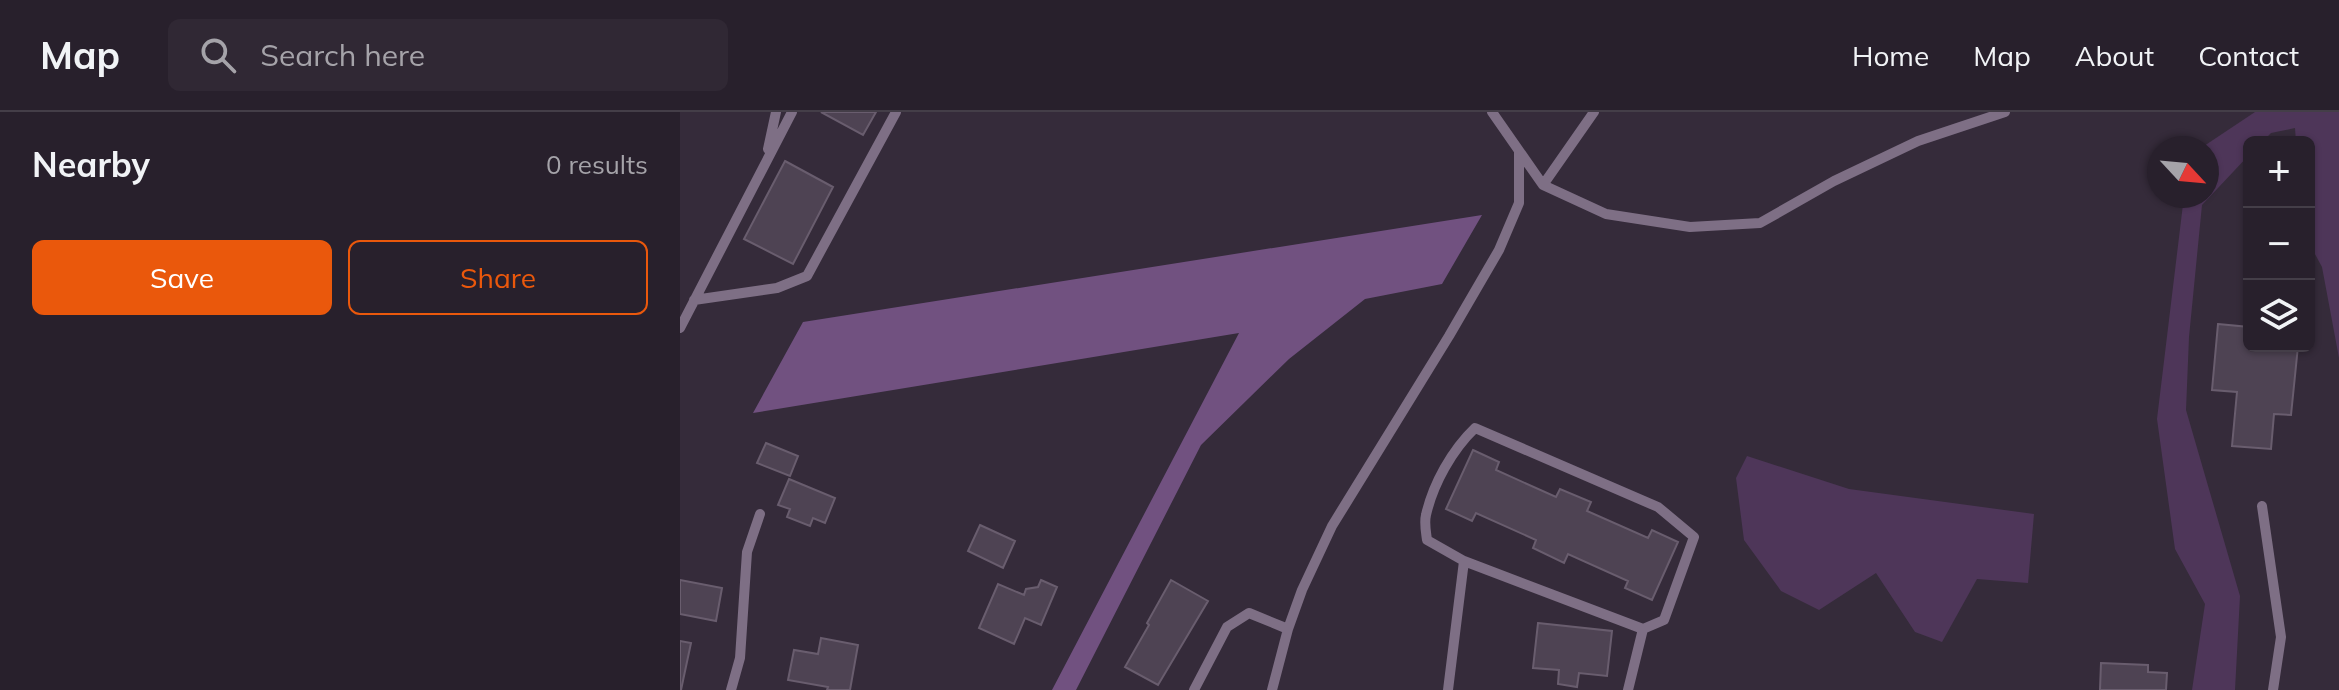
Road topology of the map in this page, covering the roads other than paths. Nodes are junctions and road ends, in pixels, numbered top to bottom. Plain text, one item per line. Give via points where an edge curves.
1 (776, 112) edge
2 (792, 112) edge
3 (896, 112) edge
4 (1492, 112) edge
5 (1594, 112) edge
6 (2005, 112) edge
7 (1519, 152) junction
8 (766, 163) junction
9 (1543, 185) junction
10 (694, 300) junction
11 (680, 328) edge
12 (2262, 506) dead end
13 (760, 514) dead end
14 (1464, 561) junction
15 (1288, 629) junction
16 (1643, 629) junction
17 (731, 690) edge
18 (1194, 690) edge
19 (1272, 690) edge
20 (1448, 690) edge
21 (1628, 690) edge
22 (2273, 690) edge

1 - 8 lane
2 - 8 lane
3 - 10 lane via 807,276 777,288
4 - 7 lane
5 - 9 lane
6 - 9 lane via 1918,141 1760,223 1690,227 1606,214
7 - 9 lane
7 - 15 lane via 1519,203 1499,250 1332,526
8 - 10 lane
10 - 11 lane
12 - 22 lane via 2281,637
13 - 17 lane via 747,552 740,658
14 - 16 lane
14 - 16 lane via 1427,540 1425,518 1461,441 1475,428 1658,507 1694,537 1664,620
14 - 20 lane
15 - 18 lane via 1249,613 1227,627
15 - 19 lane
16 - 21 lane

